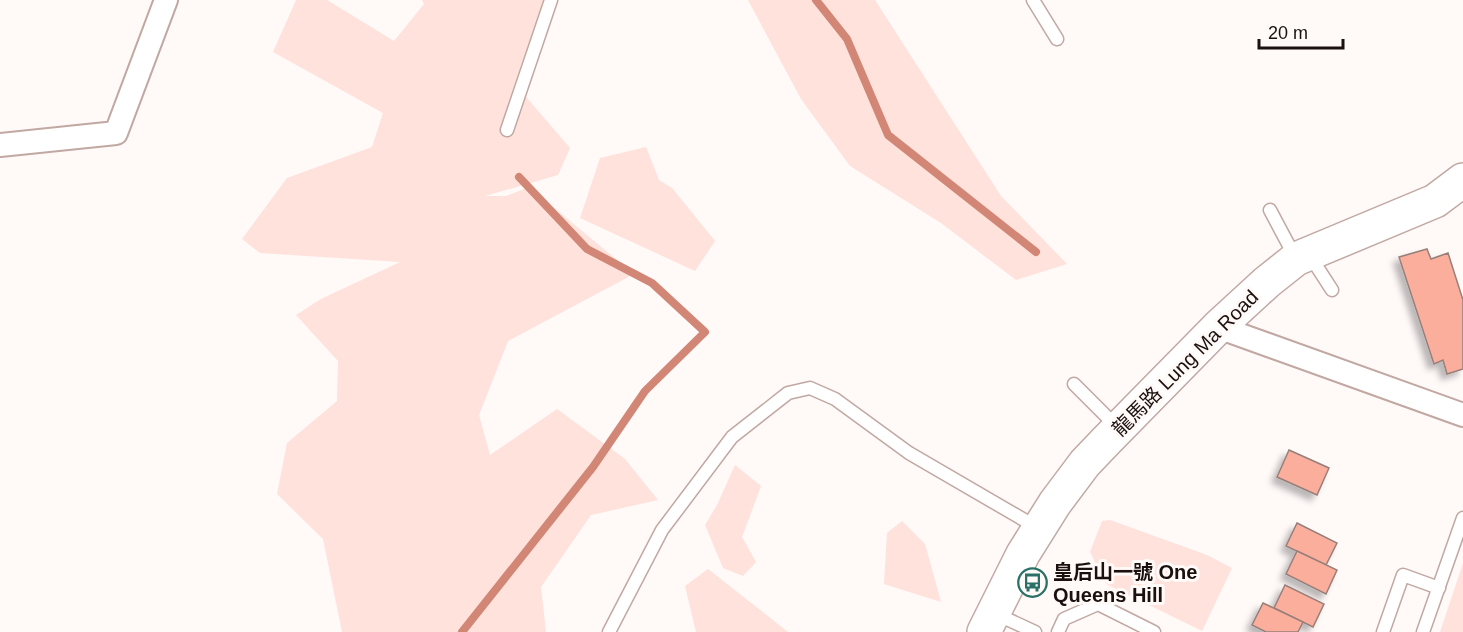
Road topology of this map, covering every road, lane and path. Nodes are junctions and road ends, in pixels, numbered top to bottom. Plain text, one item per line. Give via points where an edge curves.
1 (166, 0) edge
2 (551, 0) edge
3 (1033, 0) edge
4 (1057, 39) dead end
5 (507, 130) dead end
6 (0, 145) edge
7 (1463, 180) edge
8 (1270, 210) dead end
9 (1302, 256) junction
10 (1332, 290) dead end
11 (1218, 327) junction
12 (1074, 384) dead end
13 (1463, 415) edge
14 (1118, 429) junction
15 (1463, 518) edge
16 (1038, 528) junction
17 (1439, 588) junction
18 (989, 622) edge
19 (609, 632) edge
20 (1035, 632) edge
21 (1058, 632) edge
22 (1154, 632) edge
23 (1383, 632) edge
24 (1423, 632) edge

1 - 6 street via 116,133
2 - 5 lane
3 - 4 lane
7 - 9 street, 龍馬路 Lung Ma Road via 1435,201
8 - 9 lane
9 - 10 lane
9 - 11 street, 龍馬路 Lung Ma Road
11 - 13 street
11 - 14 street, 龍馬路 Lung Ma Road
12 - 14 lane
14 - 16 street, 龍馬路 Lung Ma Road
15 - 17 lane
16 - 18 street, 龍馬路 Lung Ma Road
16 - 19 lane via 909,453 835,399 810,388 788,393 732,436 662,530
17 - 23 lane via 1403,575
17 - 24 lane
18 - 20 lane
21 - 22 lane via 1064,619 1098,604

